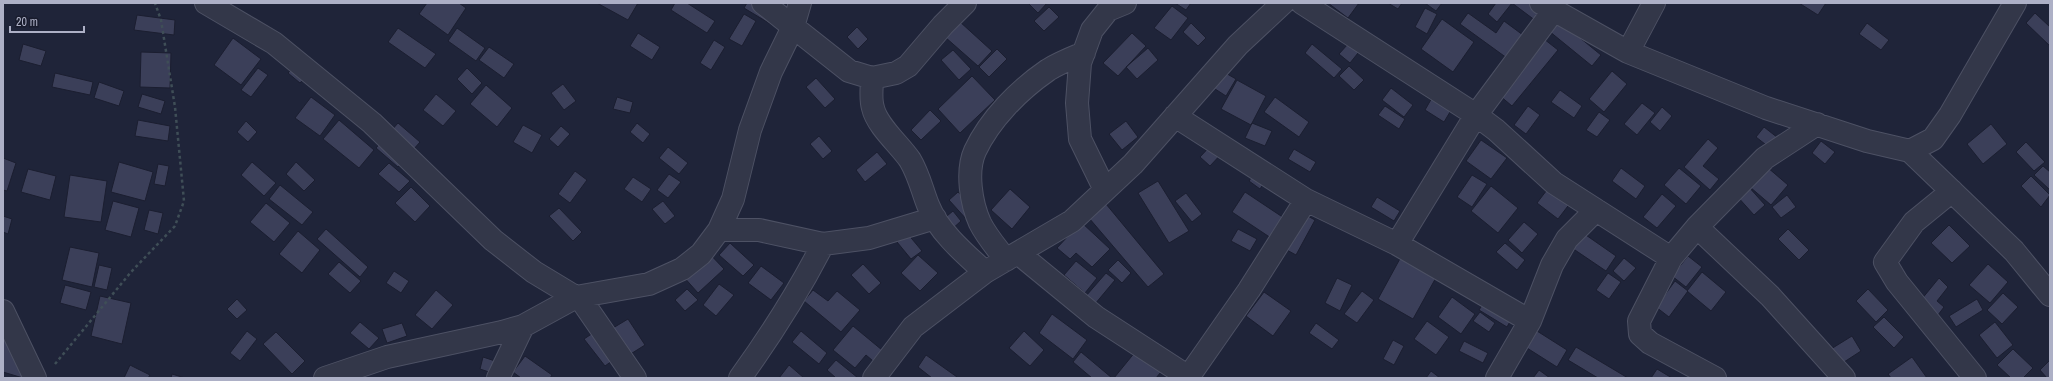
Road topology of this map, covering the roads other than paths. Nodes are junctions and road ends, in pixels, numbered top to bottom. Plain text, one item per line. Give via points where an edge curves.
1 (206, 3) edge
2 (763, 3) edge
3 (800, 3) edge
4 (966, 3) edge
5 (1125, 3) edge
6 (1283, 3) edge
7 (1302, 3) edge
8 (1654, 3) edge
9 (2015, 3) edge
10 (1547, 6) edge
11 (793, 27) junction
12 (1084, 52) junction
13 (1628, 52) junction
14 (872, 78) junction
15 (1476, 115) junction
16 (1176, 116) junction
17 (1817, 124) junction
18 (1910, 151) junction
19 (1105, 190) junction
20 (1952, 191) junction
21 (1306, 200) junction
22 (1596, 210) junction
23 (935, 218) junction
24 (1697, 227) junction
25 (719, 230) junction
26 (823, 244) junction
27 (1397, 244) junction
28 (1012, 257) junction
29 (1671, 258) junction
30 (985, 272) junction
31 (2050, 293) edge
32 (576, 297) junction
33 (3, 311) edge
34 (1530, 321) junction
35 (523, 326) junction
36 (43, 372) edge
37 (1190, 377) edge
38 (325, 378) edge
39 (498, 378) edge
40 (636, 378) edge
41 (740, 378) edge
42 (874, 378) edge
43 (1497, 378) edge
44 (1715, 378) edge
45 (1844, 378) edge
46 (1975, 378) edge

1 - 32 street via 274,43 372,123 493,240 534,272
2 - 11 street
3 - 11 street
4 - 14 street via 943,25 908,66 896,73
5 - 12 street via 1108,10 1092,30
6 - 16 street via 1238,45
7 - 15 street
8 - 13 street
9 - 18 street via 1950,115 1933,139
10 - 13 street
10 - 15 street
11 - 14 street via 850,72
11 - 25 street via 771,72 750,130 733,199
12 - 19 street via 1080,63 1077,103 1080,139
12 - 28 street via 1049,70 1019,93 994,121 975,152 971,172 973,201 980,222 990,239
13 - 17 street via 1766,108
14 - 23 street via 872,108 877,119 910,161 922,183 928,206
15 - 22 street via 1554,183
15 - 27 street
16 - 19 street via 1133,164
16 - 21 street
17 - 18 street via 1867,141
17 - 24 street via 1765,158
18 - 20 street
19 - 28 street via 1072,221
20 - 31 street via 2014,251
20 - 46 street via 1914,222 1886,262 1897,282
21 - 27 street
21 - 37 street
22 - 29 street
22 - 34 street via 1567,239 1552,265
23 - 26 street via 869,238
23 - 30 street via 959,249
24 - 29 street
24 - 45 street via 1770,296
25 - 26 street via 759,230
25 - 32 street via 701,254 682,269 649,284
26 - 41 street via 803,282
27 - 34 street
28 - 30 street
28 - 37 street via 1096,317
29 - 44 street via 1639,321 1640,334 1650,343
30 - 42 street via 913,327
32 - 35 street
32 - 40 street via 582,301
33 - 36 street
34 - 43 street
35 - 38 street via 387,358
35 - 39 street

